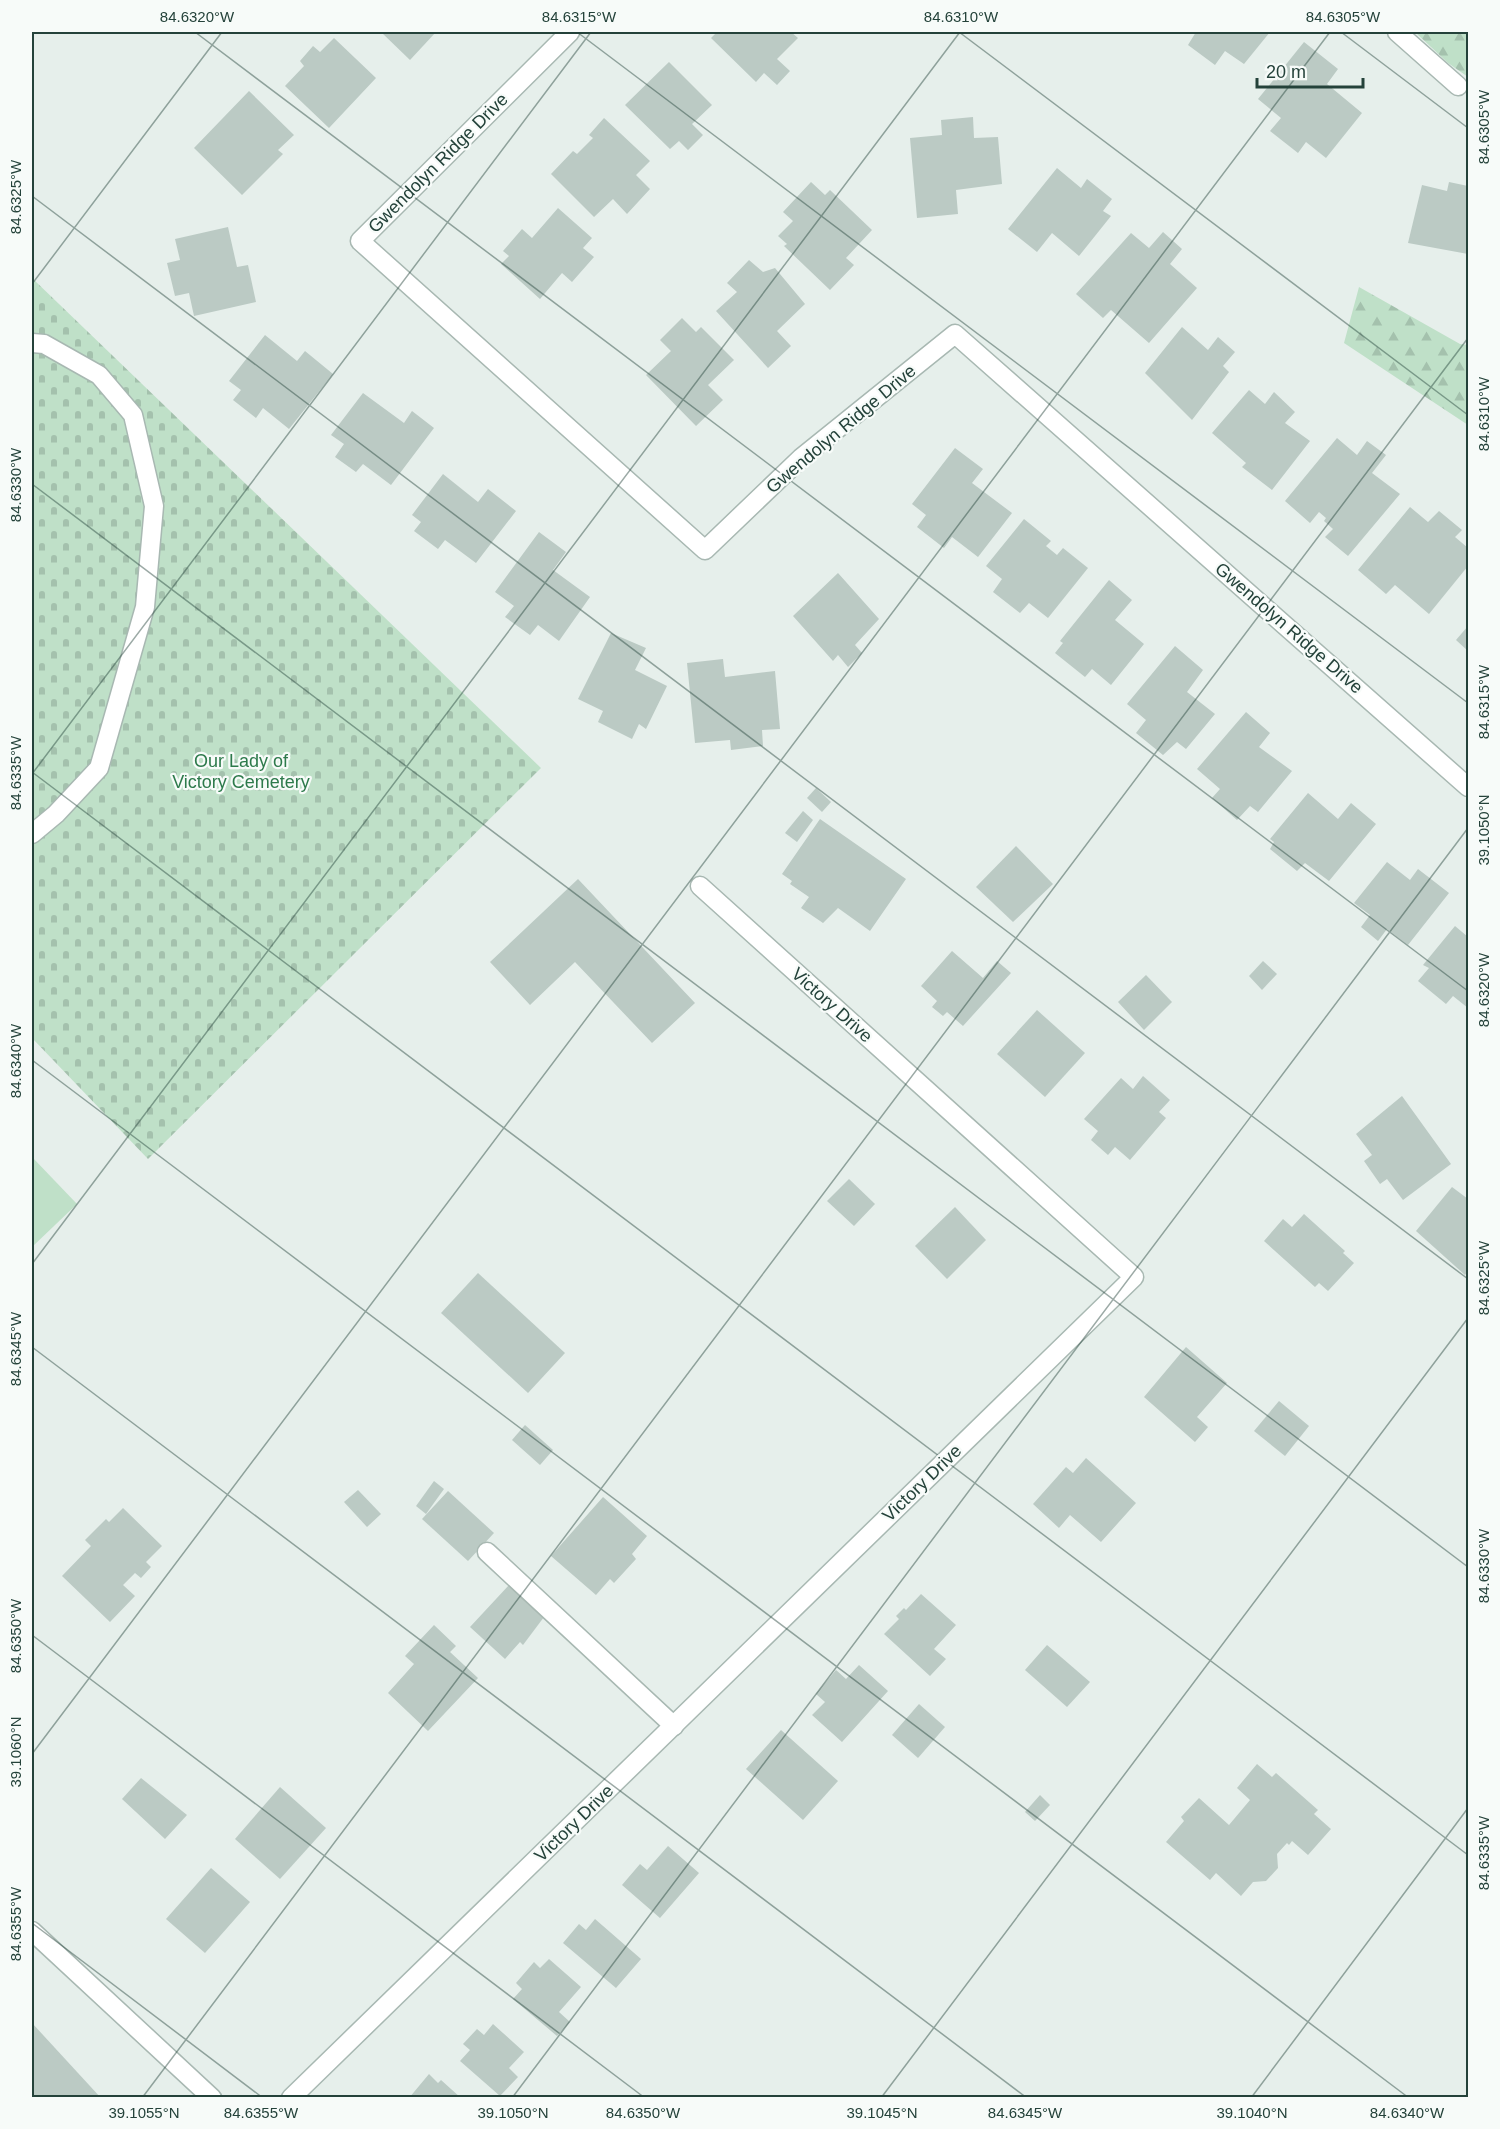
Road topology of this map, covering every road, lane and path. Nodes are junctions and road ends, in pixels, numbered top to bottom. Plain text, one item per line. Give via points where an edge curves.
1 (570, 32) edge
2 (1397, 32) edge
3 (1458, 86) dead end
4 (32, 344) edge
5 (1468, 787) edge
6 (32, 834) edge
7 (700, 886) dead end
8 (487, 1552) dead end
9 (674, 1726) junction
10 (32, 1931) edge
11 (212, 2097) edge
12 (291, 2097) edge

1 - 5 street, Gwendolyn Ridge Drive via 360,241 705,550 801,458 955,334
2 - 3 street
4 - 6 street via 44,344 99,375 133,415 154,506 145,607 99,768
7 - 9 street, Victory Drive via 1134,1277
8 - 9 street
9 - 12 street, Victory Drive
10 - 11 street

